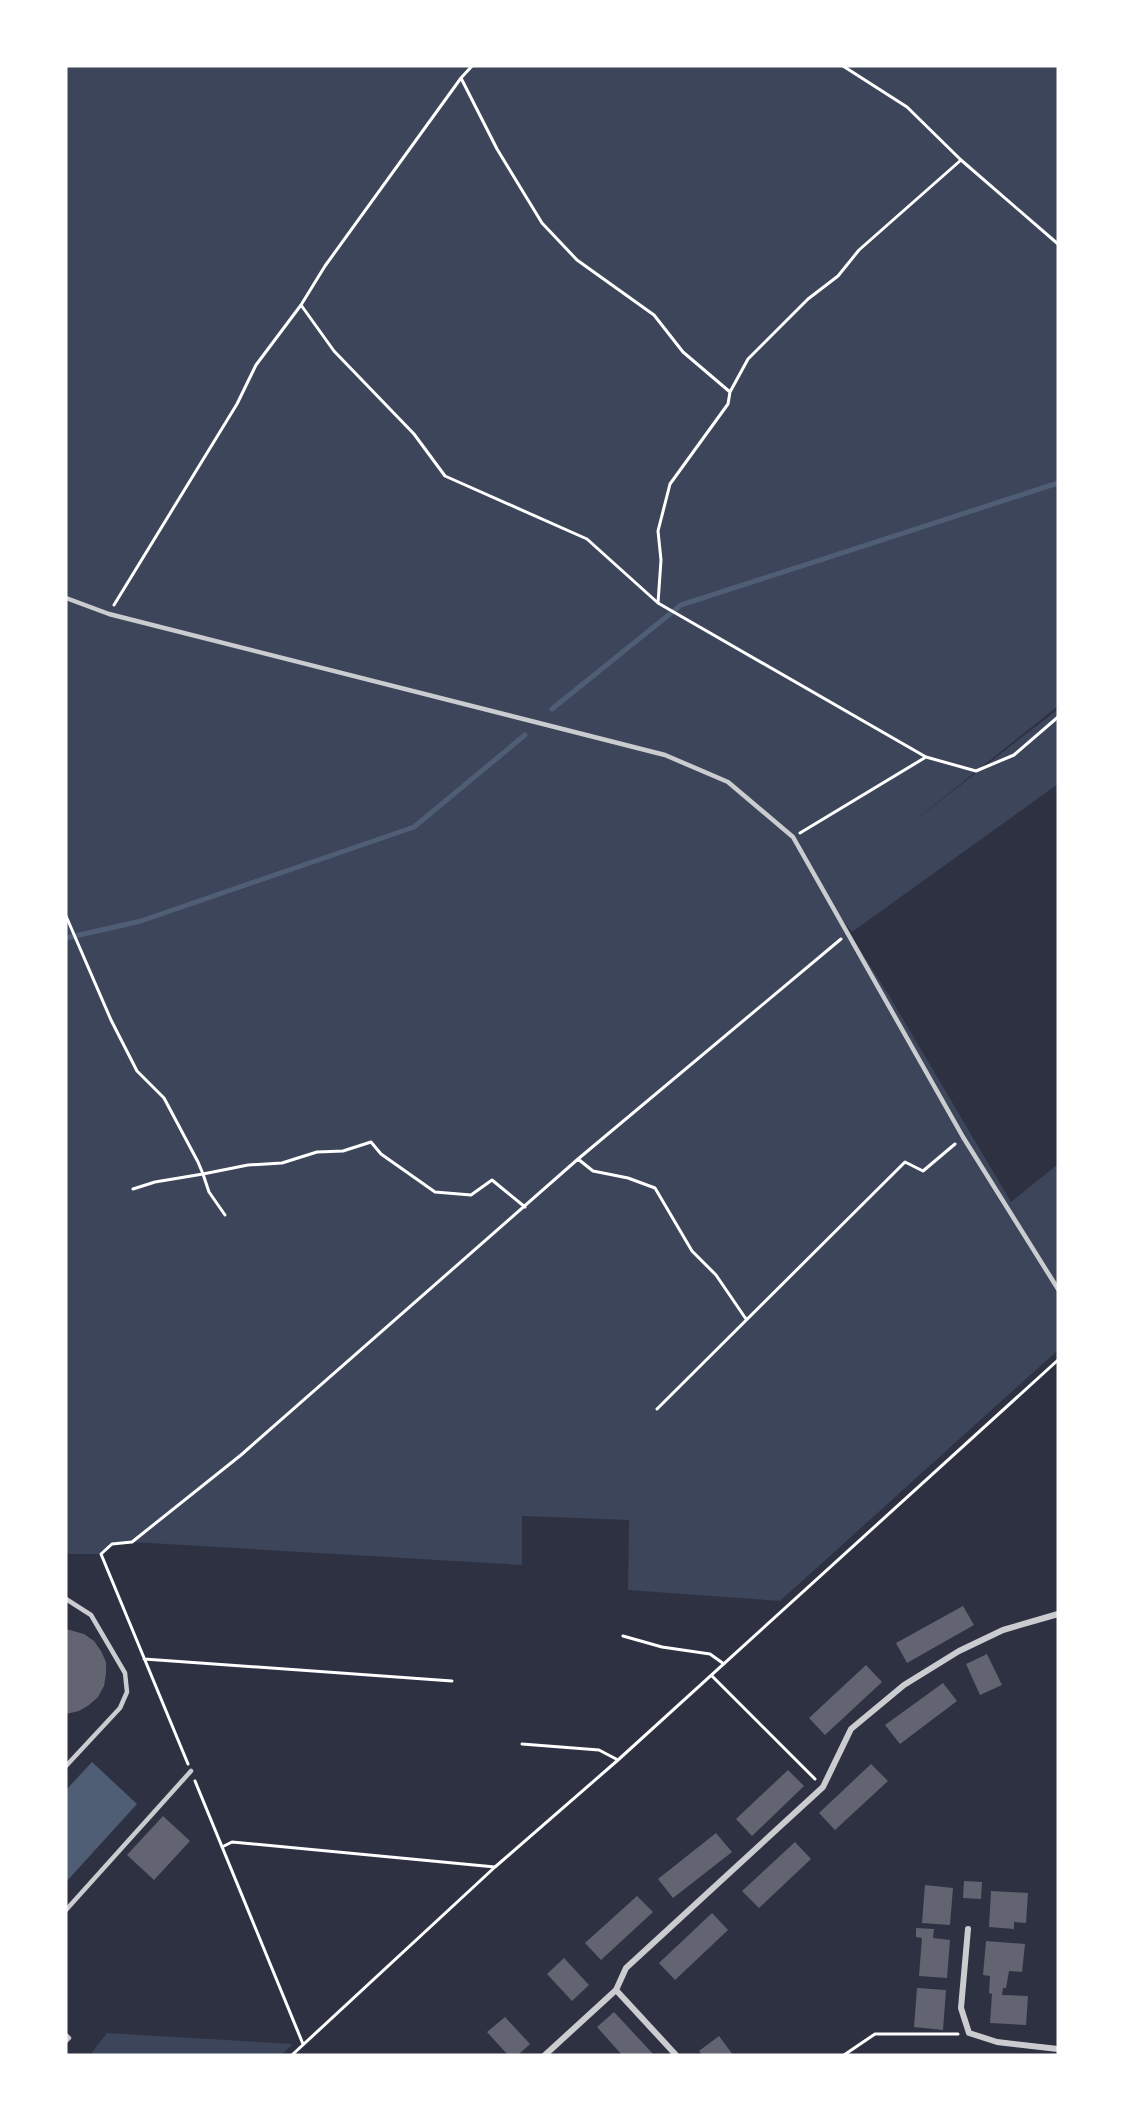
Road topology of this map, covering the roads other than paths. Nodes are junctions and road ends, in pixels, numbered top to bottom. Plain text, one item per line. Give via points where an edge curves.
1 (66, 598) edge
2 (1058, 1289) edge
3 (66, 1599) edge
4 (1058, 1614) edge
5 (66, 1766) edge
6 (190, 1771) road end
7 (66, 1910) edge
8 (968, 1929) dead end
9 (616, 1990) junction
10 (66, 2035) edge
11 (66, 2041) edge
12 (1058, 2049) edge
13 (545, 2055) edge
14 (676, 2055) edge

1 - 2 lane via 109,614 665,755 728,782 793,837 963,1137
3 - 5 lane via 91,1615 125,1673 127,1692 120,1708
4 - 9 street via 1003,1630 959,1651 904,1685 851,1728 823,1787 626,1968
6 - 7 lane
8 - 12 street via 961,2008 969,2033 997,2042
9 - 13 street
9 - 14 street
10 - 11 lane

